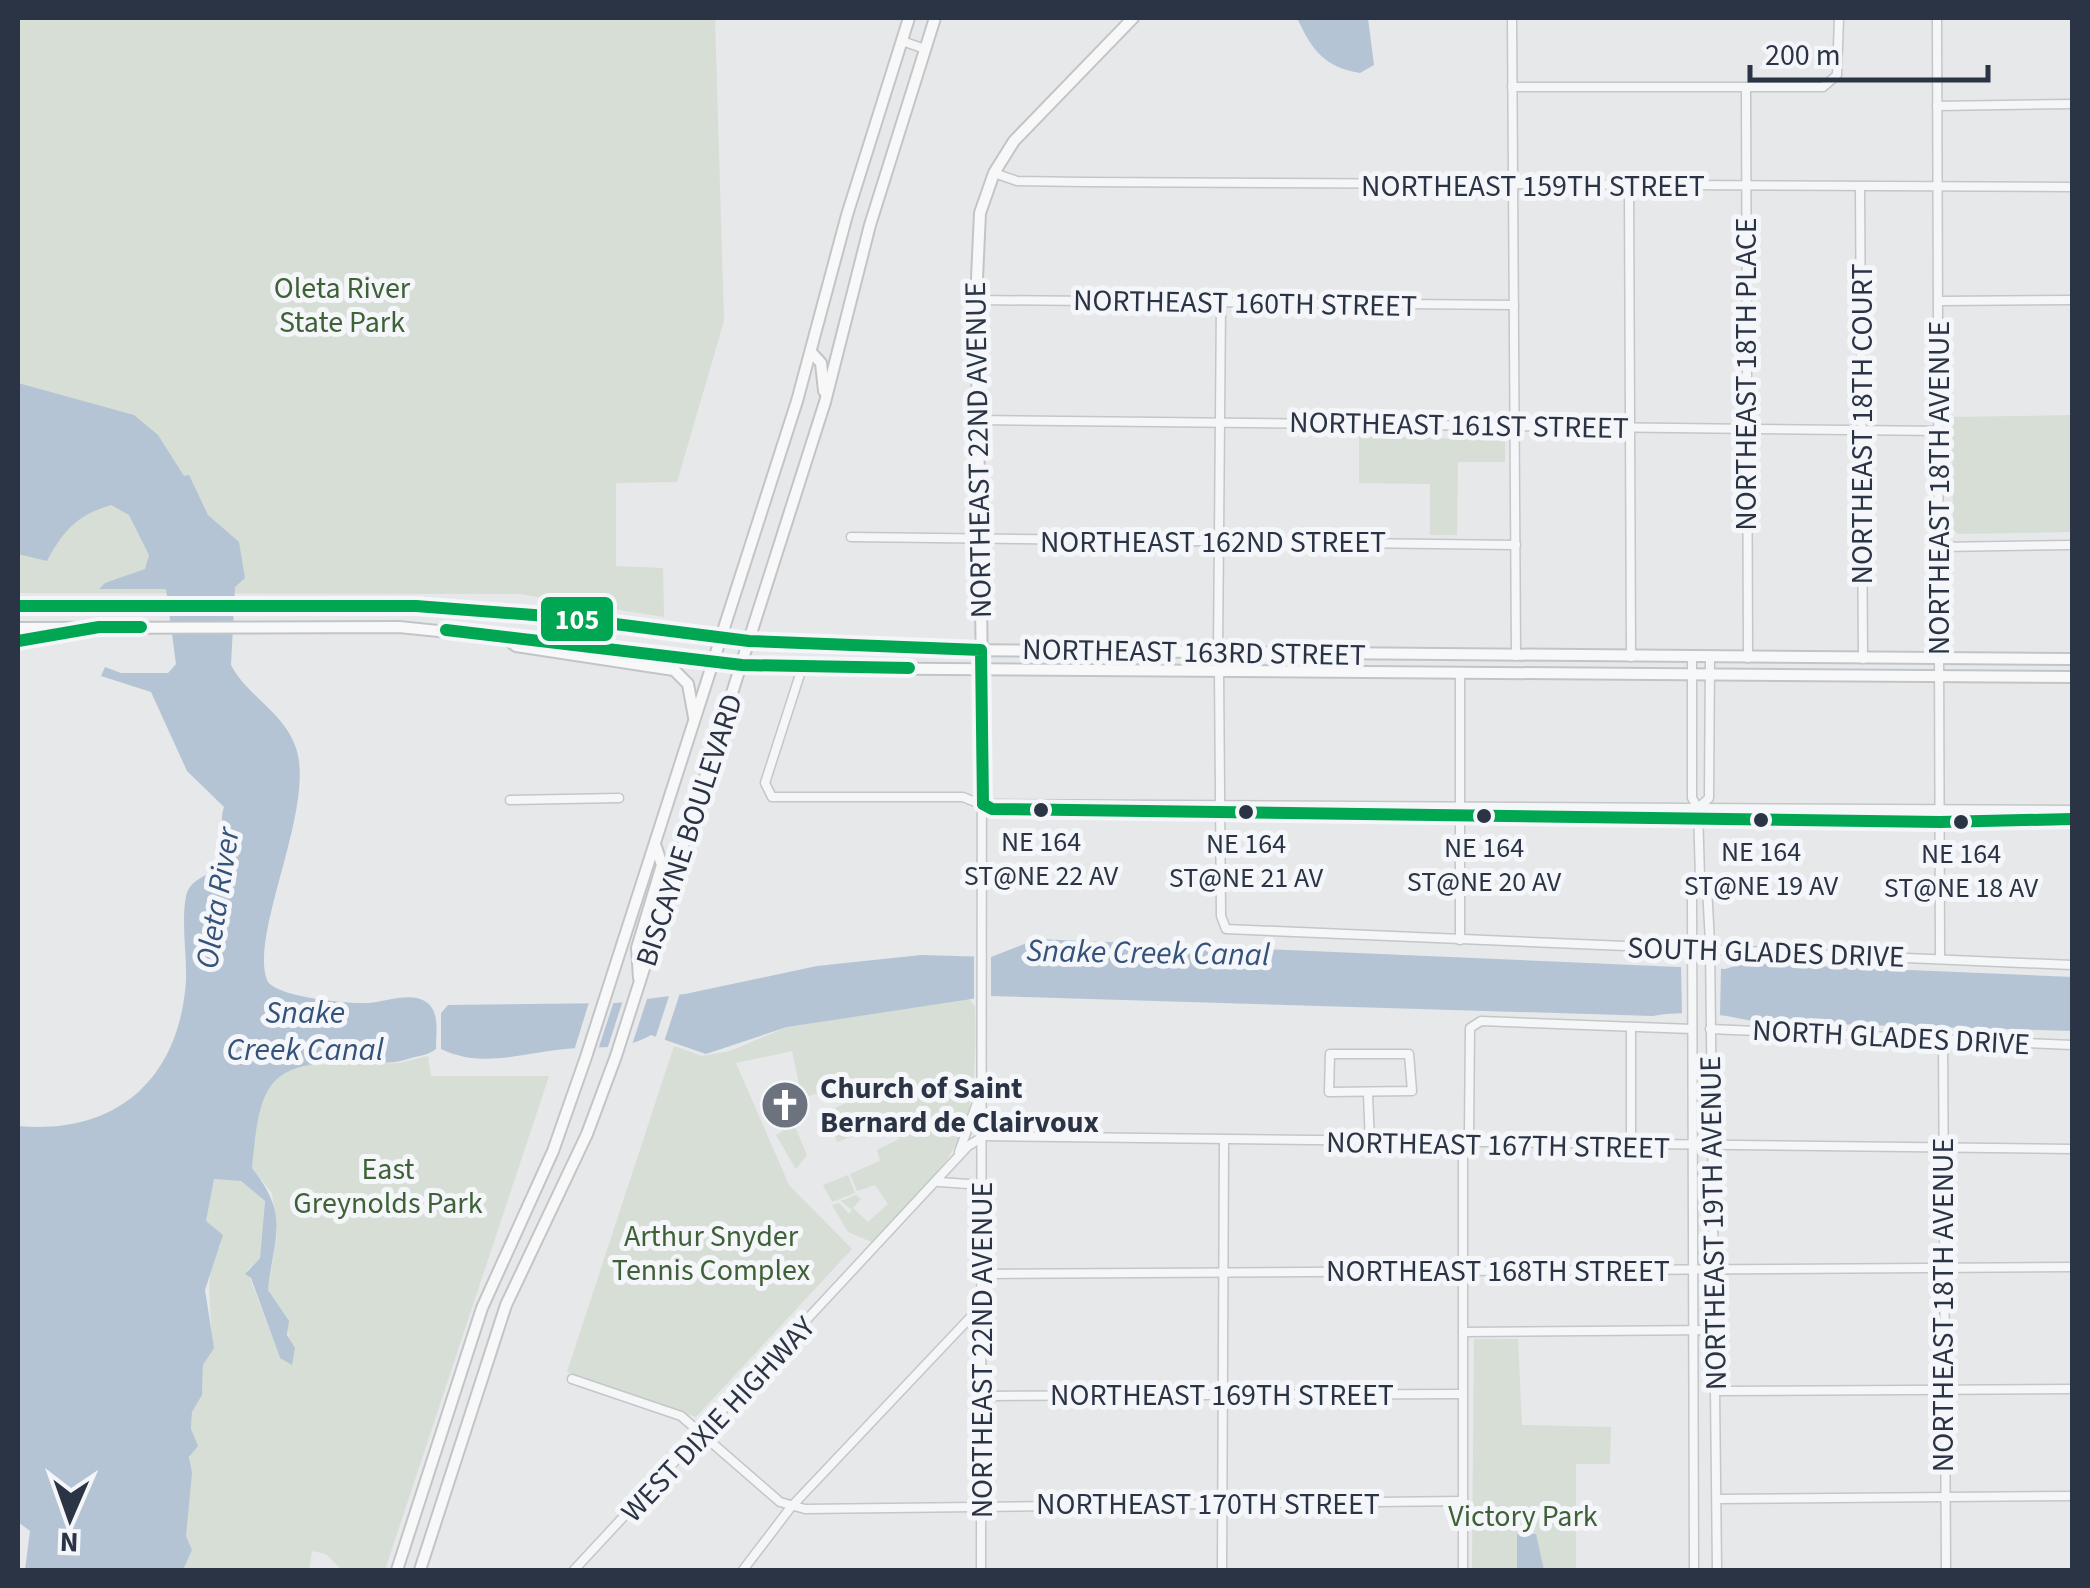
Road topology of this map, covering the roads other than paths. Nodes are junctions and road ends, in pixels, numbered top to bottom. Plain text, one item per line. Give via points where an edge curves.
1 (909, 18) edge
2 (935, 18) edge
3 (1133, 18) edge
4 (1512, 18) edge
5 (1839, 18) edge
6 (1937, 18) edge
7 (902, 41) junction
8 (925, 49) junction
9 (1512, 88) junction
10 (1746, 90) junction
11 (2072, 104) edge
12 (1937, 106) junction
13 (994, 173) junction
14 (1513, 186) junction
15 (1629, 186) junction
16 (2072, 186) edge
17 (1744, 188) junction
18 (1860, 188) junction
19 (1938, 188) junction
20 (976, 300) junction
21 (2072, 300) edge
22 (1221, 302) junction
23 (1940, 302) junction
24 (1514, 306) junction
25 (811, 352) junction
26 (825, 402) junction
27 (976, 420) junction
28 (1220, 422) junction
29 (1515, 427) junction
30 (1630, 427) junction
31 (1746, 429) junction
32 (1862, 430) junction
33 (1942, 431) junction
34 (850, 537) dead end
35 (978, 539) junction
36 (1218, 542) junction
37 (1516, 545) junction
38 (2072, 545) edge
39 (1940, 547) junction
40 (353, 604) junction
41 (18, 606) edge
42 (352, 626) junction
43 (99, 627) junction
44 (18, 628) edge
45 (504, 637) junction
46 (720, 638) junction
47 (18, 640) edge
48 (749, 641) junction
49 (981, 650) junction
50 (1218, 652) junction
51 (1252, 652) junction
52 (1490, 656) junction
53 (1516, 656) junction
54 (1631, 657) junction
55 (1692, 658) junction
56 (1710, 658) junction
57 (1748, 658) junction
58 (2072, 659) edge
59 (1863, 660) junction
60 (1939, 661) junction
61 (714, 662) junction
62 (742, 665) junction
63 (802, 668) junction
64 (982, 668) junction
65 (2072, 668) edge
66 (1190, 670) junction
67 (1219, 670) junction
68 (1460, 673) junction
69 (1600, 675) junction
70 (1692, 676) junction
71 (1709, 677) junction
72 (2059, 678) junction
73 (2072, 678) edge
74 (1938, 679) junction
75 (694, 720) junction
76 (619, 798) dead end
77 (510, 800) dead end
78 (984, 804) junction
79 (1219, 808) junction
80 (1458, 810) junction
81 (2072, 810) edge
82 (1699, 813) junction
83 (1940, 816) junction
84 (2072, 818) edge
85 (655, 844) junction
86 (1700, 878) junction
87 (1460, 940) junction
88 (1692, 949) junction
89 (1710, 950) junction
90 (1940, 959) junction
91 (2072, 965) edge
92 (637, 990) junction
93 (1631, 1027) junction
94 (1692, 1029) junction
95 (1710, 1029) junction
96 (1944, 1039) junction
97 (2072, 1046) edge
98 (983, 1071) junction
99 (1368, 1094) junction
100 (984, 1136) junction
101 (1224, 1140) junction
102 (1370, 1144) junction
103 (1468, 1145) junction
104 (1631, 1146) junction
105 (1691, 1147) junction
106 (1714, 1148) junction
107 (1942, 1148) junction
108 (2072, 1149) edge
109 (950, 1171) junction
110 (939, 1182) junction
111 (983, 1185) junction
112 (2072, 1266) edge
113 (1942, 1268) junction
114 (1464, 1270) junction
115 (1692, 1270) junction
116 (1714, 1270) junction
117 (982, 1274) junction
118 (1222, 1274) junction
119 (982, 1304) junction
120 (1692, 1330) junction
121 (1715, 1330) junction
122 (1463, 1332) junction
123 (572, 1378) dead end
124 (2072, 1389) edge
125 (1944, 1390) junction
126 (1716, 1392) junction
127 (1462, 1394) junction
128 (982, 1396) junction
129 (1223, 1396) junction
130 (704, 1436) junction
131 (1694, 1452) junction
132 (1716, 1452) junction
133 (1944, 1496) junction
134 (2072, 1496) edge
135 (1717, 1499) junction
136 (1464, 1501) junction
137 (1222, 1503) junction
138 (982, 1505) junction
139 (791, 1507) junction
140 (397, 1570) edge
141 (420, 1570) edge
142 (574, 1570) edge
143 (743, 1570) edge
144 (981, 1570) edge
145 (1222, 1570) edge
146 (1463, 1570) edge
147 (1694, 1570) edge
148 (1716, 1570) edge
149 (1946, 1570) edge

1 - 7 main road, BISCAYNE BOULEVARD
2 - 8 main road, BISCAYNE BOULEVARD
3 - 13 main road via 1026,127
4 - 9 street
5 - 10 street via 1831,84
6 - 12 street, NORTHEAST 18TH AVENUE
7 - 8 street
7 - 25 main road, BISCAYNE BOULEVARD
8 - 26 main road, BISCAYNE BOULEVARD
9 - 10 street
9 - 14 street
10 - 17 street, NORTHEAST 18TH PLACE
11 - 12 street
12 - 19 street, NORTHEAST 18TH AVENUE
13 - 14 street, NORTHEAST 159TH STREET via 1017,181
13 - 20 main road, NORTHEAST 22ND AVENUE via 977,228
14 - 15 street, NORTHEAST 159TH STREET
14 - 24 street
15 - 17 street, NORTHEAST 159TH STREET
15 - 30 street
16 - 19 street, NORTHEAST 159TH STREET
17 - 18 street, NORTHEAST 159TH STREET
17 - 31 street, NORTHEAST 18TH PLACE
18 - 19 street, NORTHEAST 159TH STREET
18 - 32 street, NORTHEAST 18TH COURT
19 - 23 street, NORTHEAST 18TH AVENUE
20 - 22 street, NORTHEAST 160TH STREET
20 - 27 main road, NORTHEAST 22ND AVENUE
21 - 23 street
22 - 24 street, NORTHEAST 160TH STREET
22 - 28 street
23 - 33 street, NORTHEAST 18TH AVENUE
24 - 29 street
25 - 26 main road via 820,363
25 - 46 main road, BISCAYNE BOULEVARD
26 - 48 main road, BISCAYNE BOULEVARD
27 - 28 street, NORTHEAST 161ST STREET
27 - 35 main road, NORTHEAST 22ND AVENUE
28 - 29 street, NORTHEAST 161ST STREET
28 - 36 street
29 - 30 street, NORTHEAST 161ST STREET
29 - 37 street
30 - 31 street, NORTHEAST 161ST STREET
30 - 54 street
31 - 32 street, NORTHEAST 161ST STREET
31 - 57 street, NORTHEAST 18TH PLACE
32 - 33 street, NORTHEAST 161ST STREET
32 - 59 street, NORTHEAST 18TH COURT
33 - 39 street, NORTHEAST 18TH AVENUE
34 - 35 street, NORTHEAST 162ND STREET
35 - 36 street, NORTHEAST 162ND STREET
35 - 49 main road, NORTHEAST 22ND AVENUE
36 - 37 street, NORTHEAST 162ND STREET
36 - 50 street
37 - 53 street
38 - 39 street
39 - 60 street, NORTHEAST 18TH AVENUE
40 - 41 main road, NORTHEAST 163RD STREET
40 - 42 main road
40 - 46 main road, NORTHEAST 163RD STREET via 560,617
42 - 43 main road, NORTHEAST 163RD STREET
42 - 45 main road, NORTHEAST 163RD STREET
43 - 44 main road, NORTHEAST 163RD STREET
43 - 47 street, NORTHEAST 163RD STREET
45 - 61 main road, NORTHEAST 163RD STREET
45 - 75 main road via 516,646 677,671 688,684
46 - 48 main road, NORTHEAST 163RD STREET
46 - 61 main road, BISCAYNE BOULEVARD
48 - 49 main road, NORTHEAST 163RD STREET
48 - 62 main road, BISCAYNE BOULEVARD
49 - 50 main road, NORTHEAST 163RD STREET
49 - 64 main road, NORTHEAST 22ND AVENUE
50 - 51 main road, NORTHEAST 163RD STREET
50 - 66 main road
51 - 52 main road, NORTHEAST 163RD STREET
51 - 67 main road
52 - 53 main road, NORTHEAST 163RD STREET
52 - 68 main road
53 - 54 main road, NORTHEAST 163RD STREET
54 - 55 main road, NORTHEAST 163RD STREET
54 - 69 main road
55 - 56 main road, NORTHEAST 163RD STREET
55 - 70 street, NORTHEAST 19TH AVENUE
56 - 57 main road, NORTHEAST 163RD STREET
56 - 71 street, NORTHEAST 19TH AVENUE
57 - 59 main road, NORTHEAST 163RD STREET
58 - 60 main road, NORTHEAST 163RD STREET
59 - 60 main road, NORTHEAST 163RD STREET
60 - 74 street, NORTHEAST 18TH AVENUE
61 - 62 main road, NORTHEAST 163RD STREET
61 - 75 main road, BISCAYNE BOULEVARD
62 - 63 main road, NORTHEAST 163RD STREET
62 - 92 main road, BISCAYNE BOULEVARD
63 - 64 main road, NORTHEAST 163RD STREET
63 - 78 street via 767,794 963,797
64 - 66 main road, NORTHEAST 163RD STREET
64 - 78 street, NORTHEAST 22ND AVENUE
65 - 72 main road
66 - 67 main road, NORTHEAST 163RD STREET
67 - 68 main road, NORTHEAST 163RD STREET
67 - 79 street
68 - 69 main road, NORTHEAST 163RD STREET
68 - 80 street
69 - 70 main road, NORTHEAST 163RD STREET
70 - 71 main road, NORTHEAST 163RD STREET
70 - 82 street, NORTHEAST 19TH AVENUE via 1692,798
71 - 74 main road, NORTHEAST 163RD STREET
71 - 82 street, NORTHEAST 19TH AVENUE via 1709,798
72 - 73 main road, NORTHEAST 163RD STREET
72 - 74 main road, NORTHEAST 163RD STREET
74 - 83 street, NORTHEAST 18TH AVENUE
75 - 85 main road, BISCAYNE BOULEVARD
76 - 77 street
78 - 79 street
78 - 98 street, NORTHEAST 22ND AVENUE
79 - 80 street
79 - 87 street, SOUTH GLADES DRIVE via 1224,927
80 - 82 street
80 - 87 street
81 - 83 street
82 - 83 street
82 - 86 street, NORTHEAST 19TH AVENUE
83 - 84 street
83 - 90 street, NORTHEAST 18TH AVENUE
85 - 92 main road via 662,864 637,948
85 - 140 main road, BISCAYNE BOULEVARD via 553,1151 482,1308
86 - 88 street, NORTHEAST 19TH AVENUE via 1692,898
86 - 89 street, NORTHEAST 19TH AVENUE via 1707,887
87 - 88 street, SOUTH GLADES DRIVE
88 - 89 street, SOUTH GLADES DRIVE
88 - 94 street, NORTHEAST 19TH AVENUE
89 - 90 street, SOUTH GLADES DRIVE
89 - 95 street, NORTHEAST 19TH AVENUE
90 - 91 street, SOUTH GLADES DRIVE
92 - 141 main road, BISCAYNE BOULEVARD via 587,1134 506,1305
93 - 94 street
93 - 103 street via 1472,1024
93 - 104 street
94 - 105 street, NORTHEAST 19TH AVENUE
95 - 96 street, NORTH GLADES DRIVE
95 - 106 street, NORTHEAST 19TH AVENUE
96 - 97 street, NORTH GLADES DRIVE
96 - 107 street, NORTHEAST 18TH AVENUE
98 - 100 street, NORTHEAST 22ND AVENUE
98 - 109 street via 978,1106
99 - 99 street via 1328,1092 1330,1054 1410,1054 1410,1094
99 - 102 street
100 - 101 street, NORTHEAST 167TH STREET
100 - 109 street, WEST DIXIE HIGHWAY
100 - 111 street, NORTHEAST 22ND AVENUE
101 - 102 street, NORTHEAST 167TH STREET
101 - 118 street
102 - 103 street, NORTHEAST 167TH STREET
103 - 104 street, NORTHEAST 167TH STREET
103 - 114 street
104 - 105 street, NORTHEAST 167TH STREET
105 - 106 street, NORTHEAST 167TH STREET
105 - 115 street, NORTHEAST 19TH AVENUE
106 - 107 street, NORTHEAST 167TH STREET
106 - 116 street, NORTHEAST 19TH AVENUE
107 - 108 street, NORTHEAST 167TH STREET
107 - 113 street, NORTHEAST 18TH AVENUE
109 - 110 street, WEST DIXIE HIGHWAY
110 - 111 street
110 - 130 street, WEST DIXIE HIGHWAY
111 - 117 street, NORTHEAST 22ND AVENUE
112 - 113 street, NORTHEAST 168TH STREET
113 - 116 street, NORTHEAST 168TH STREET
113 - 125 street, NORTHEAST 18TH AVENUE
114 - 115 street, NORTHEAST 168TH STREET
114 - 118 street, NORTHEAST 168TH STREET
114 - 122 street
115 - 116 street, NORTHEAST 168TH STREET
115 - 120 street, NORTHEAST 19TH AVENUE
116 - 121 street, NORTHEAST 19TH AVENUE
117 - 118 street, NORTHEAST 168TH STREET
117 - 119 street, NORTHEAST 22ND AVENUE
118 - 129 street
119 - 128 street, NORTHEAST 22ND AVENUE
119 - 139 street
120 - 121 street
120 - 122 street
120 - 131 street, NORTHEAST 19TH AVENUE
121 - 126 street, NORTHEAST 19TH AVENUE
122 - 127 street
123 - 130 street via 681,1416
124 - 125 street
125 - 126 street
125 - 133 street, NORTHEAST 18TH AVENUE
126 - 132 street, NORTHEAST 19TH AVENUE
127 - 129 street, NORTHEAST 169TH STREET
127 - 136 street
128 - 129 street, NORTHEAST 169TH STREET
128 - 138 street, NORTHEAST 22ND AVENUE
129 - 137 street
130 - 139 street
130 - 142 street, WEST DIXIE HIGHWAY
131 - 132 street
131 - 147 street, NORTHEAST 19TH AVENUE
132 - 135 street, NORTHEAST 19TH AVENUE
133 - 134 street
133 - 135 street
133 - 149 street, NORTHEAST 18TH AVENUE
135 - 148 street, NORTHEAST 19TH AVENUE
136 - 137 street, NORTHEAST 170TH STREET
136 - 146 street
137 - 138 street, NORTHEAST 170TH STREET
137 - 145 street
138 - 139 street, NORTHEAST 170TH STREET
138 - 144 street, NORTHEAST 22ND AVENUE
139 - 143 street

